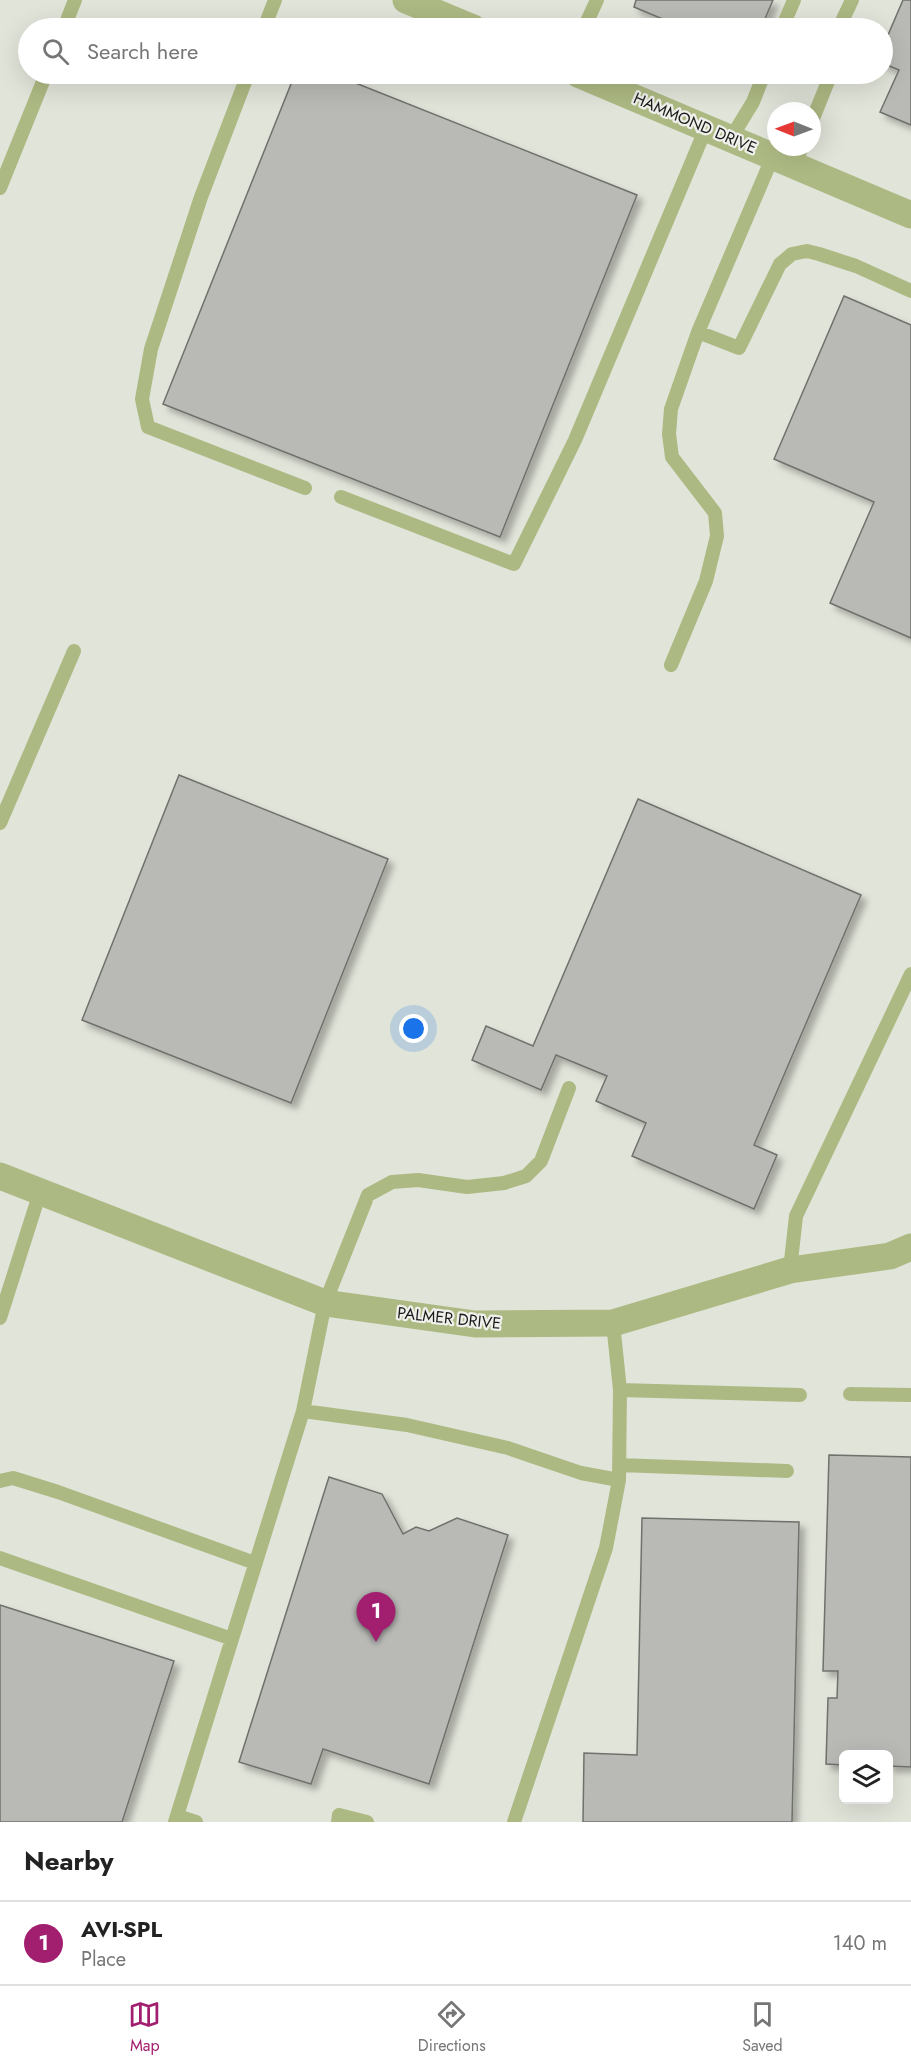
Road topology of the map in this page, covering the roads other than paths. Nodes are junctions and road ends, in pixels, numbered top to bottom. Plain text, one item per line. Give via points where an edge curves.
1 (75, 0) edge
2 (275, 0) edge
3 (597, 0) edge
4 (794, 0) edge
5 (852, 0) edge
6 (416, 2) edge
7 (68, 18) edge
8 (268, 18) edge
9 (451, 18) edge
10 (589, 18) edge
11 (786, 18) edge
12 (843, 18) edge
13 (42, 84) edge
14 (244, 84) edge
15 (602, 84) edge
16 (760, 84) edge
17 (827, 84) edge
18 (820, 102) edge
19 (706, 128) junction
20 (731, 138) junction
21 (767, 149) edge
22 (790, 156) edge
23 (0, 188) edge
24 (911, 215) edge
25 (911, 291) edge
26 (698, 332) junction
27 (305, 488) dead end
28 (341, 497) dead end
29 (74, 651) dead end
30 (671, 665) dead end
31 (0, 823) edge
32 (911, 974) edge
33 (569, 1088) dead end
34 (0, 1176) edge
35 (40, 1192) junction
36 (911, 1247) edge
37 (790, 1270) junction
38 (3, 1298) edge
39 (325, 1303) junction
40 (0, 1318) edge
41 (613, 1323) junction
42 (620, 1390) junction
43 (800, 1395) dead end
44 (850, 1395) dead end
45 (911, 1395) edge
46 (303, 1411) junction
47 (619, 1465) junction
48 (787, 1471) dead end
49 (619, 1480) junction
50 (0, 1481) edge
51 (0, 1558) edge
52 (255, 1563) junction
53 (232, 1639) junction
54 (176, 1819) edge
55 (196, 1822) edge
56 (338, 1822) edge
57 (367, 1822) edge
58 (514, 1822) edge

1 - 7 lane
2 - 8 lane
3 - 10 lane
4 - 11 lane
5 - 12 lane
6 - 9 street
13 - 23 lane
14 - 27 lane via 201,197 151,349 141,399 148,427
15 - 19 street, HAMMOND DRIVE
16 - 20 lane
17 - 18 lane
19 - 20 street, HAMMOND DRIVE
19 - 28 lane via 574,440 514,564
20 - 21 street, HAMMOND DRIVE
22 - 24 street, HAMMOND DRIVE
22 - 26 lane
25 - 26 lane via 856,266 807,251 792,254 780,264 738,348
26 - 30 lane via 671,409 669,434 672,457 715,513 717,536 706,581
29 - 31 lane
32 - 37 lane via 796,1216
33 - 39 lane via 541,1161 526,1176 467,1187 418,1180 392,1182 368,1195
34 - 35 street, PALMER DRIVE
35 - 38 lane
35 - 39 street, PALMER DRIVE
36 - 37 street, PALMER DRIVE via 890,1256
37 - 41 street, PALMER DRIVE
38 - 40 lane
39 - 41 street, PALMER DRIVE via 475,1323
39 - 46 lane
41 - 42 lane
42 - 43 lane
42 - 47 lane
44 - 45 lane
46 - 49 lane via 408,1425
46 - 52 lane
47 - 48 lane
47 - 49 lane
49 - 58 lane via 606,1548
50 - 52 lane via 13,1478 58,1492
51 - 53 lane
52 - 53 lane
53 - 54 lane
54 - 55 lane
56 - 57 lane via 339,1815

